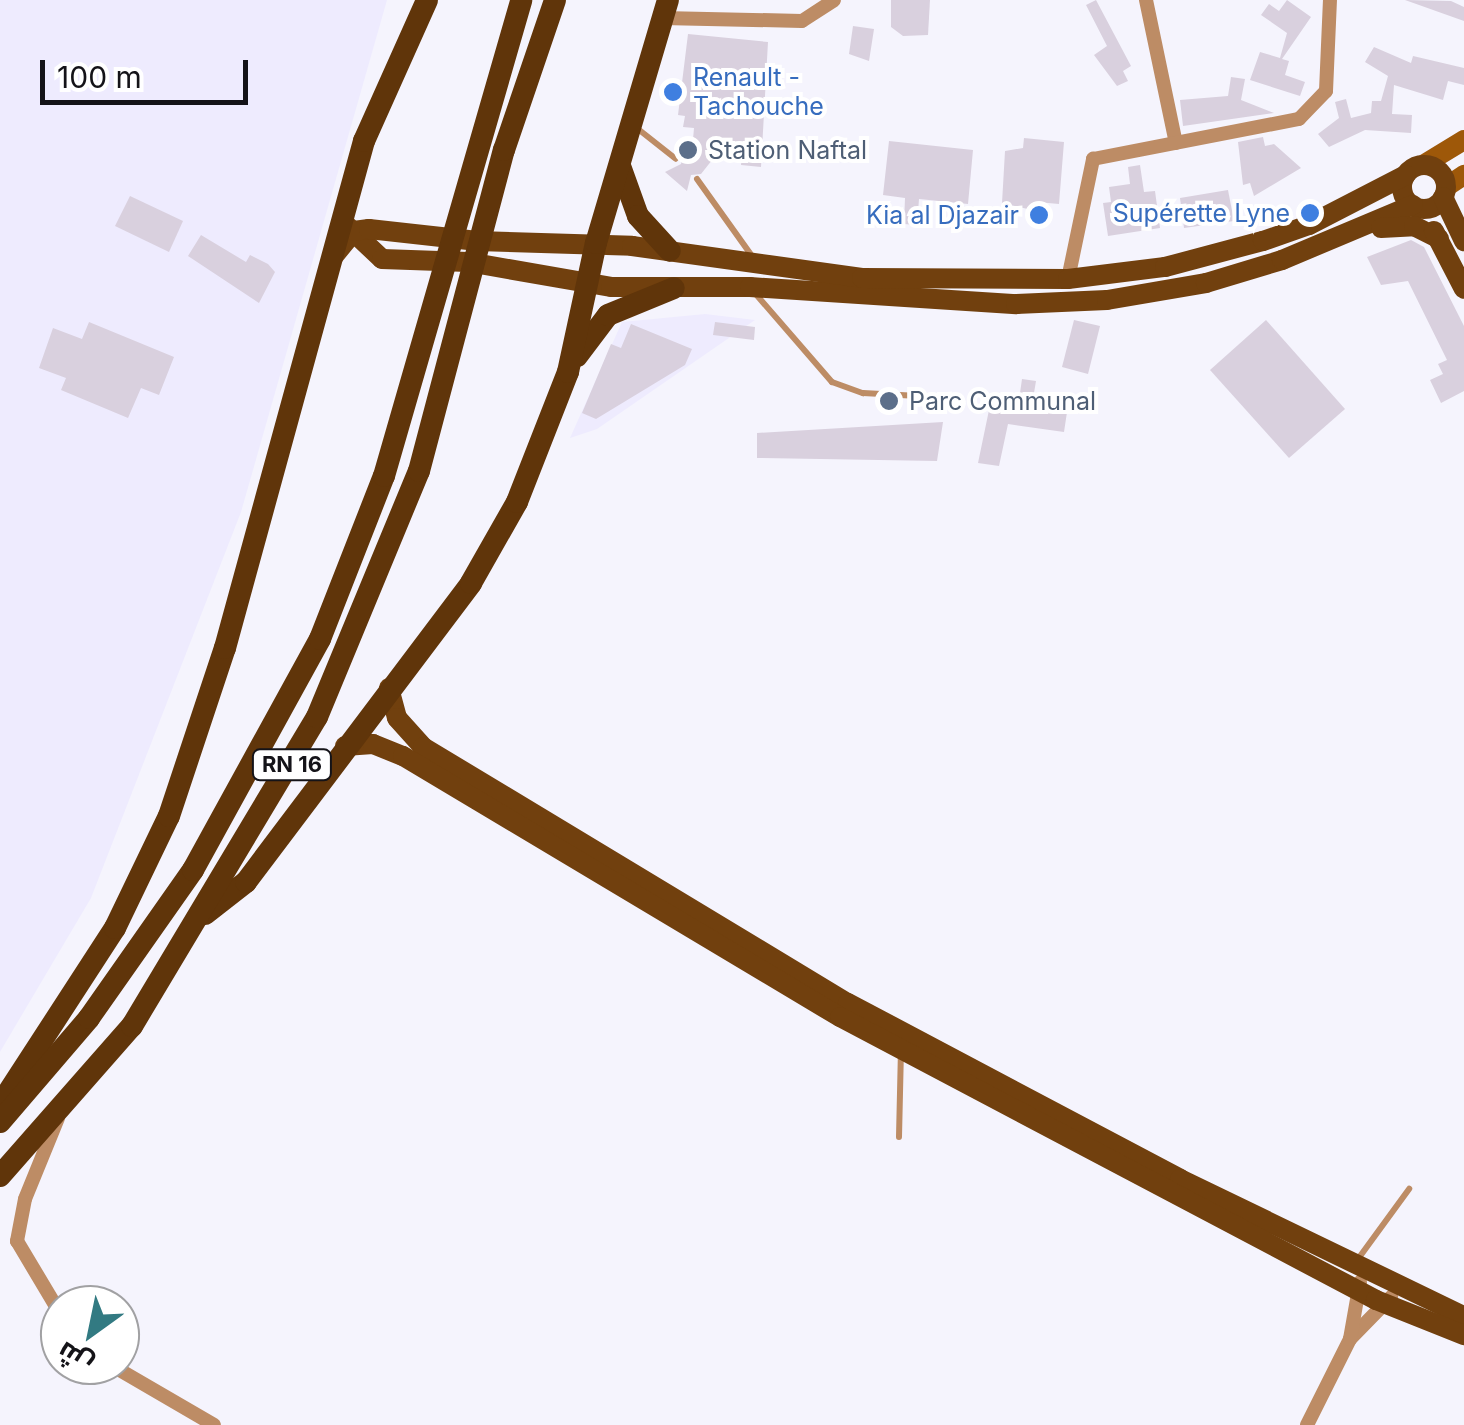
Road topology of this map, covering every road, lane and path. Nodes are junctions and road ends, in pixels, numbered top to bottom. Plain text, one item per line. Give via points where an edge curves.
1 (427, 0) edge
2 (521, 0) edge
3 (555, 0) edge
4 (834, 0) edge
5 (1146, 0) edge
6 (1330, 0) edge
7 (665, 9) edge
8 (633, 125) junction
9 (1464, 140) edge
10 (1176, 143) junction
11 (676, 159) dead end
12 (620, 166) junction
13 (1414, 170) junction
14 (1464, 176) edge
15 (697, 179) dead end
16 (1444, 192) junction
17 (1416, 207) junction
18 (346, 226) junction
19 (1350, 234) junction
20 (1438, 239) junction
21 (1464, 241) edge
22 (596, 243) junction
23 (670, 250) junction
24 (757, 266) junction
25 (1068, 280) junction
26 (586, 282) junction
27 (750, 287) junction
28 (674, 288) junction
29 (1464, 289) edge
30 (568, 372) junction
31 (956, 398) dead end
32 (389, 688) junction
33 (345, 746) junction
34 (202, 916) junction
35 (904, 1043) junction
36 (0, 1105) edge
37 (61, 1112) junction
38 (0, 1122) edge
39 (898, 1136) dead end
40 (0, 1176) edge
41 (1408, 1188) dead end
42 (1361, 1268) junction
43 (1397, 1284) junction
44 (44, 1285) edge
45 (1356, 1290) junction
46 (1387, 1304) junction
47 (1464, 1316) edge
48 (1464, 1336) edge
49 (1350, 1339) junction
50 (140, 1382) edge
51 (214, 1425) edge
52 (1307, 1425) edge

1 - 18 highway via 378,104
2 - 38 highway, RN 16 via 363,534 274,733 140,948
3 - 34 highway, RN 16 via 491,202 419,471 365,610 293,764
4 - 7 street via 802,20
5 - 10 street
6 - 10 street via 1331,66 1326,92 1312,108 1300,119
7 - 8 highway
8 - 11 lane
8 - 12 highway
9 - 13 main road
10 - 25 street via 1088,164
12 - 22 highway
12 - 23 highway via 638,216
13 - 16 main road via 1436,169
13 - 17 main road via 1402,188
13 - 25 main road via 1263,241 1165,267
14 - 16 main road
15 - 24 lane
16 - 17 main road
16 - 21 main road
17 - 19 main road
17 - 20 main road
18 - 22 main road via 490,242
18 - 26 main road via 382,259 448,260
18 - 36 highway via 331,259 225,648 169,816 115,928
19 - 20 main road via 1406,224
19 - 27 main road via 1238,274 1107,300 1016,304
20 - 29 main road
22 - 23 main road
22 - 26 highway
23 - 24 main road
24 - 25 main road via 862,278
26 - 28 main road
26 - 30 highway
27 - 28 main road
27 - 31 lane via 832,382 862,393
28 - 30 highway via 601,320
30 - 32 highway via 494,546
32 - 33 highway
32 - 35 main road via 397,718 423,747
33 - 34 highway via 237,894
33 - 35 main road via 373,744 404,756
34 - 37 highway, RN 16 via 132,1026
35 - 39 lane
35 - 42 main road
35 - 45 main road
37 - 40 highway, RN 16
37 - 44 street via 25,1199 17,1240
41 - 42 lane
42 - 43 main road
42 - 45 street
43 - 46 street
43 - 47 main road
45 - 46 main road
45 - 49 street
46 - 48 main road
46 - 49 street
49 - 52 street
50 - 51 street

